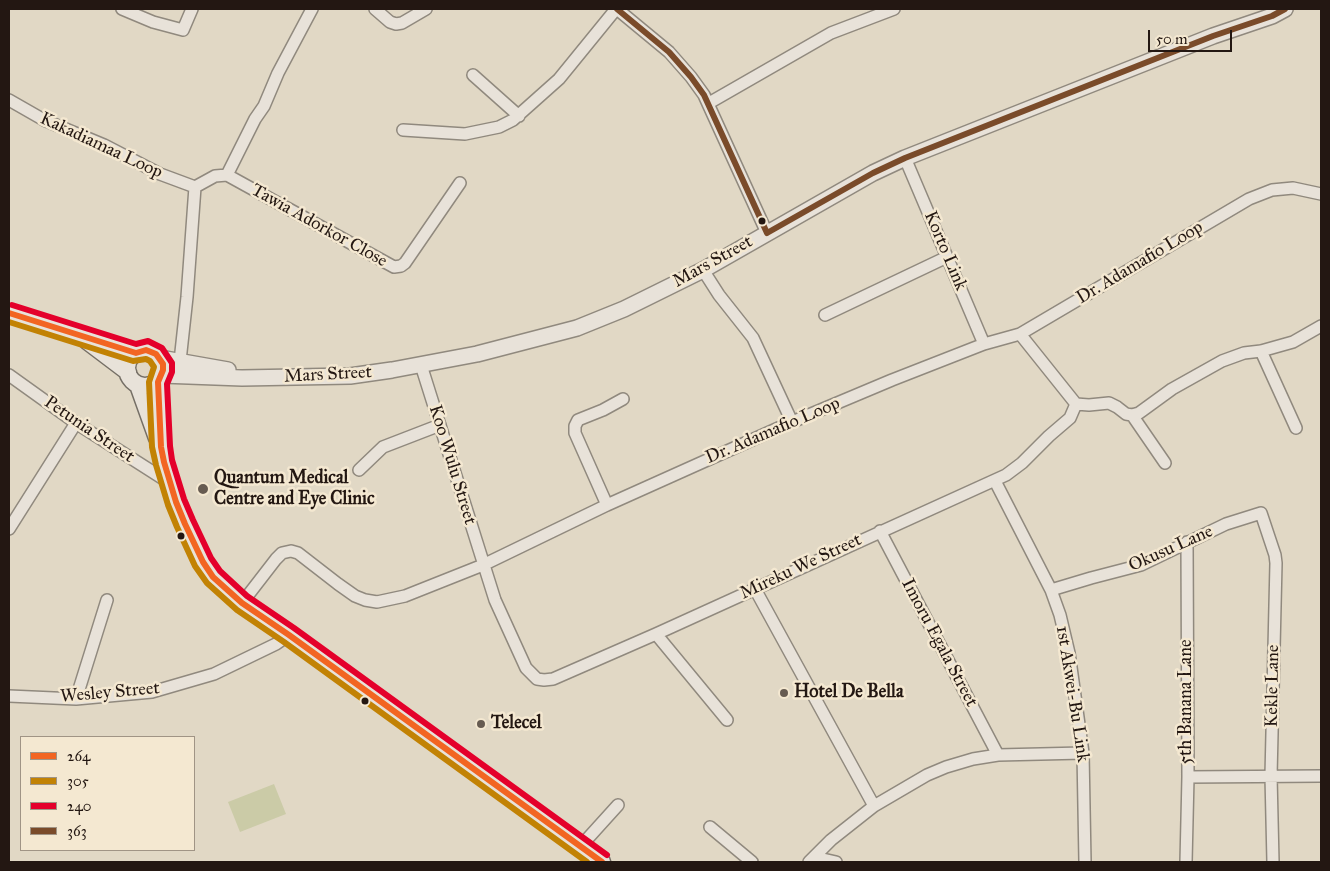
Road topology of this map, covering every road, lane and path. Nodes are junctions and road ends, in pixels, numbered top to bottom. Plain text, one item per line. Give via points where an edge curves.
1 (122, 9) edge
2 (192, 9) edge
3 (312, 9) edge
4 (375, 9) edge
5 (426, 9) edge
6 (617, 9) edge
7 (894, 9) edge
8 (1275, 11) edge
9 (473, 75) dead end
10 (9, 100) edge
11 (708, 103) junction
12 (519, 116) junction
13 (403, 130) dead end
14 (905, 158) junction
15 (227, 176) junction
16 (460, 183) dead end
17 (195, 187) junction
18 (1321, 194) edge
19 (767, 232) junction
20 (947, 257) junction
21 (703, 270) junction
22 (9, 312) edge
23 (825, 315) dead end
24 (1321, 326) edge
25 (1020, 334) junction
26 (82, 336) junction
27 (984, 344) junction
28 (1261, 351) junction
29 (136, 353) junction
30 (160, 358) junction
31 (180, 361) junction
32 (422, 365) junction
33 (128, 372) junction
34 (9, 375) edge
35 (256, 377) junction
36 (160, 378) junction
37 (138, 385) junction
38 (623, 399) dead end
39 (1076, 404) junction
40 (1132, 415) junction
41 (792, 422) junction
42 (76, 423) junction
43 (440, 425) junction
44 (1296, 428) dead end
45 (161, 447) junction
46 (1165, 463) dead end
47 (359, 470) dead end
48 (995, 481) junction
49 (170, 483) junction
50 (607, 505) junction
51 (1261, 512) joint
52 (9, 529) edge
53 (880, 532) junction
54 (1187, 542) junction
55 (483, 564) junction
56 (754, 589) junction
57 (1051, 590) junction
58 (107, 600) dead end
59 (242, 603) junction
60 (656, 634) junction
61 (289, 635) junction
62 (9, 696) edge
63 (76, 699) junction
64 (727, 720) dead end
65 (1083, 753) junction
66 (998, 756) junction
67 (1271, 776) junction
68 (1321, 776) edge
69 (1188, 777) junction
70 (618, 805) dead end
71 (874, 806) junction
72 (710, 827) dead end
73 (580, 847) junction
74 (811, 859) edge
75 (602, 862) edge
76 (752, 862) edge
77 (836, 862) edge
78 (1085, 862) edge
79 (1186, 862) edge
80 (1273, 862) edge

1 - 2 street via 183,30
3 - 15 street
4 - 5 street via 396,24
6 - 11 street via 669,52 691,76
6 - 12 street via 559,79
7 - 11 street via 831,33
8 - 14 street, Mars Street
9 - 12 street
10 - 17 street, Kakadiamaa Loop via 44,120
11 - 19 street
12 - 13 street via 499,126 465,134
14 - 19 street, Mars Street
14 - 20 street, Korto Link
15 - 16 street, Tawia Adorkor Close via 394,267 405,263
15 - 17 street via 215,176
17 - 31 street
18 - 25 street, Dr. Adamafio Loop via 1293,188 1272,190 1249,199
19 - 21 street, Mars Street
20 - 23 street
20 - 27 street, Korto Link
21 - 32 street, Mars Street via 577,328 492,351
21 - 41 street via 753,338
22 - 26 main road
24 - 28 street via 1293,342
25 - 27 street, Dr. Adamafio Loop
25 - 39 street
26 - 29 main road
26 - 33 main road
27 - 41 street, Dr. Adamafio Loop
28 - 40 street via 1222,361
28 - 44 street
29 - 30 main road via 146,350
29 - 33 main road via 129,361
30 - 31 street, Mars Street
30 - 36 main road via 163,370
31 - 35 street, Mars Street
32 - 35 street, Mars Street via 350,376
32 - 43 street, Koo Wulu Street
33 - 37 main road
34 - 42 street, Petunia Street
35 - 36 street, Mars Street
36 - 37 main road via 152,385
36 - 45 main road
37 - 45 main road
38 - 50 street via 578,420 575,426 575,433
39 - 40 street via 1108,403
39 - 48 street, Mireku We Street via 1070,418 1015,470
40 - 46 street
41 - 50 street, Dr. Adamafio Loop
42 - 49 street, Petunia Street
42 - 52 street
43 - 47 street via 383,447
43 - 55 street, Koo Wulu Street
45 - 49 main road
48 - 53 street, Mireku We Street
48 - 57 street, 1st Akwei-Bu Link
49 - 59 main road via 184,524 203,562
50 - 55 street, Dr. Adamafio Loop
51 - 54 street, Okusu Lane
51 - 67 street, Kekle Lane via 1276,563
53 - 56 street, Mireku We Street
53 - 66 street, Imoru Egala Street
54 - 57 street, Okusu Lane via 1141,566
54 - 69 street, 5th Banana Lane
55 - 59 street, Dr. Adamafio Loop via 405,596 376,602 355,596 291,551 276,559
55 - 60 street, Mireku We Street via 495,600 526,668 537,679 553,678
56 - 60 street, Mireku We Street
56 - 71 street
57 - 65 street, 1st Akwei-Bu Link via 1069,653
58 - 63 street
59 - 61 main road
60 - 64 street
61 - 63 street, Wesley Street via 214,674 152,692
61 - 73 main road
62 - 63 street, Wesley Street
65 - 66 street
65 - 78 street, 1st Akwei-Bu Link
66 - 71 street via 973,759 926,775
67 - 68 street
67 - 69 street
67 - 80 street, Kekle Lane
69 - 79 street, 5th Banana Lane
70 - 73 street
71 - 74 street
72 - 76 street
73 - 75 main road
74 - 77 street

